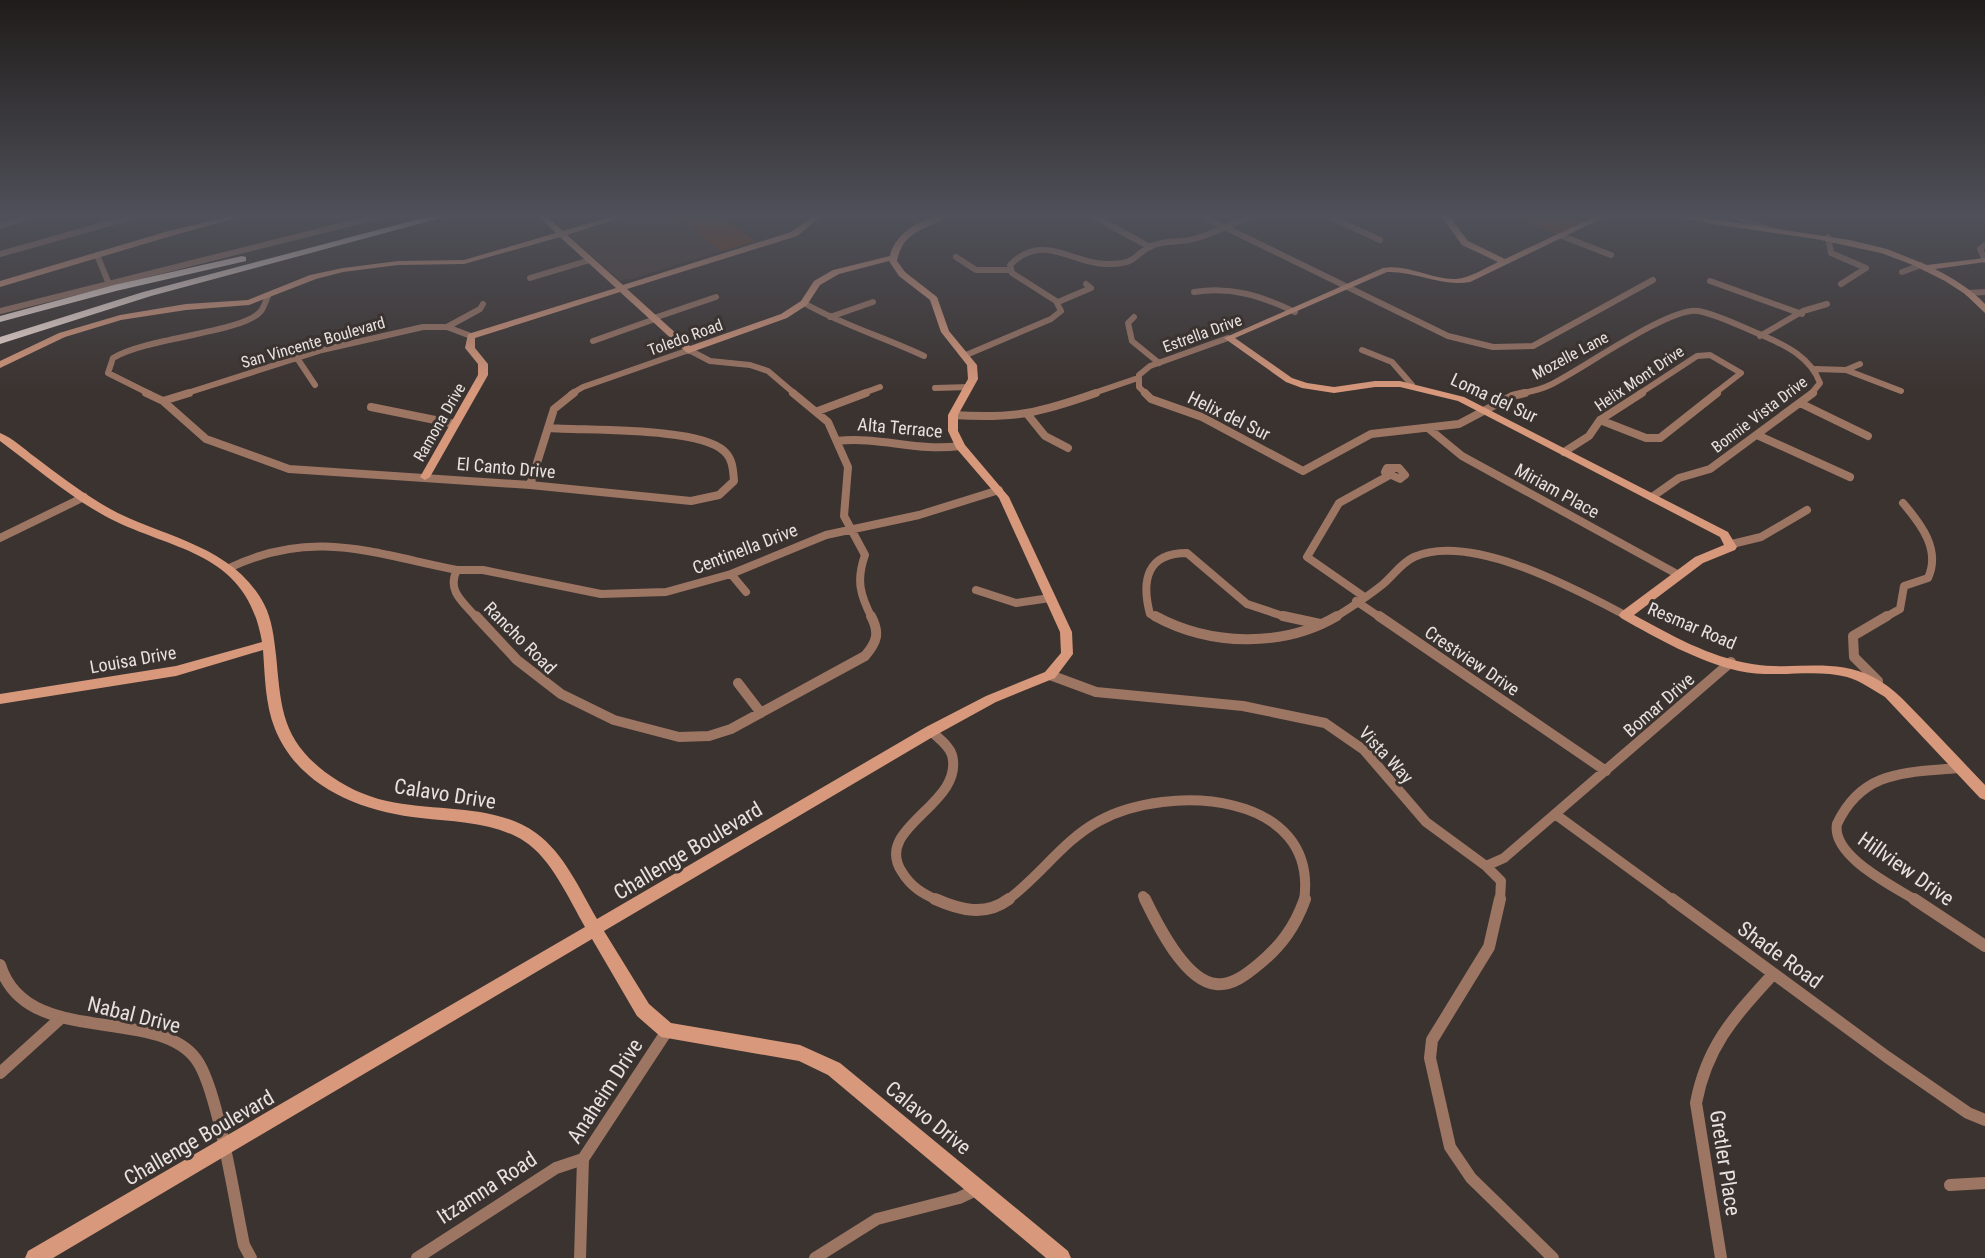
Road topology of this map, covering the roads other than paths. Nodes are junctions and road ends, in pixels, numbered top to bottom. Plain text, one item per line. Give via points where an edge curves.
1 (31, 275) edge
2 (105, 275) edge
3 (148, 275) edge
4 (168, 275) edge
5 (183, 275) edge
6 (221, 275) edge
7 (324, 275) edge
8 (541, 275) edge
9 (606, 275) edge
10 (666, 275) edge
11 (831, 275) edge
12 (903, 275) edge
13 (1017, 275) edge
14 (1320, 275) edge
15 (1381, 275) edge
16 (1421, 275) edge
17 (1478, 275) edge
18 (1856, 275) edge
19 (1936, 275) edge
20 (530, 278) dead end
21 (1653, 280) dead end
22 (1710, 281) dead end
23 (0, 284) edge
24 (109, 284) junction
25 (1086, 284) dead end
26 (1841, 285) dead end
27 (1347, 288) junction
28 (621, 289) junction
29 (1194, 292) dead end
30 (1985, 292) edge
31 (1968, 293) junction
32 (268, 296) junction
33 (716, 297) dead end
34 (132, 298) junction
35 (873, 302) dead end
36 (1058, 302) junction
37 (804, 303) junction
38 (483, 304) dead end
39 (1827, 304) dead end
40 (1692, 310) joint
41 (1985, 310) edge
42 (0, 312) edge
43 (1296, 312) junction
44 (1802, 314) junction
45 (830, 317) junction
46 (1134, 317) dead end
47 (0, 319) edge
48 (655, 319) junction
49 (447, 327) junction
50 (0, 330) edge
51 (471, 336) junction
52 (1760, 336) junction
53 (1228, 338) junction
54 (0, 341) edge
55 (593, 341) dead end
56 (690, 350) junction
57 (1362, 350) dead end
58 (0, 351) edge
59 (966, 355) junction
60 (924, 356) dead end
61 (296, 358) junction
62 (1159, 363) junction
63 (1860, 364) dead end
64 (0, 365) edge
65 (1816, 369) junction
66 (1846, 370) junction
67 (1138, 378) junction
68 (315, 385) dead end
69 (1412, 385) junction
70 (880, 387) dead end
71 (969, 387) junction
72 (935, 388) dead end
73 (1901, 391) dead end
74 (163, 401) junction
75 (1800, 403) junction
76 (372, 407) dead end
77 (818, 411) junction
78 (1486, 412) junction
79 (953, 415) junction
80 (1028, 415) junction
81 (1600, 419) junction
82 (455, 425) junction
83 (549, 428) junction
84 (1428, 428) junction
85 (1757, 435) junction
86 (0, 436) edge
87 (1868, 436) dead end
88 (837, 441) junction
89 (960, 446) junction
90 (1068, 448) dead end
91 (1564, 452) junction
92 (1303, 471) joint
93 (1388, 476) dead end
94 (425, 477) junction
95 (1850, 477) dead end
96 (530, 485) junction
97 (999, 490) junction
98 (84, 497) junction
99 (1652, 497) junction
100 (1903, 503) dead end
101 (1807, 510) dead end
102 (850, 528) junction
103 (0, 538) edge
104 (1732, 544) junction
105 (229, 568) junction
106 (457, 570) junction
107 (1677, 574) junction
108 (731, 575) junction
109 (976, 590) dead end
110 (746, 592) dead end
111 (1050, 598) junction
112 (1360, 599) junction
113 (1625, 615) junction
114 (1320, 624) junction
115 (269, 644) junction
116 (1731, 663) junction
117 (1051, 675) junction
118 (1872, 682) junction
119 (738, 683) dead end
120 (0, 699) edge
121 (761, 713) junction
122 (932, 731) junction
123 (1959, 768) junction
124 (1606, 771) junction
125 (1985, 794) edge
126 (1555, 814) junction
127 (1486, 866) junction
128 (1143, 896) dead end
129 (593, 931) junction
130 (1985, 946) edge
131 (0, 965) edge
132 (1773, 974) junction
133 (62, 1017) junction
134 (667, 1031) junction
135 (0, 1073) edge
136 (1985, 1121) edge
137 (224, 1149) junction
138 (583, 1159) junction
139 (1985, 1183) edge
140 (1950, 1185) dead end
141 (980, 1188) junction
142 (35, 1258) edge
143 (251, 1258) edge
144 (418, 1258) edge
145 (580, 1258) edge
146 (815, 1258) edge
147 (1061, 1258) edge
148 (1553, 1258) edge
149 (1721, 1258) edge

1 - 23 street
2 - 24 street
3 - 24 street
4 - 47 highway
5 - 50 highway
6 - 34 highway
7 - 32 street
8 - 20 street
9 - 28 street
10 - 28 street
11 - 37 street, Toledo Road via 814,286
12 - 59 street via 934,299 945,332
13 - 36 street
14 - 27 street
15 - 27 street, Estrella Drive
16 - 17 street, Estrella Drive via 1441,282 1460,282
18 - 26 street
19 - 31 street
21 - 27 street via 1533,345 1501,348 1459,341
22 - 44 street
24 - 42 street
25 - 36 street via 1091,288
27 - 43 street, Estrella Drive
28 - 48 street
28 - 51 street
29 - 43 street via 1245,291
30 - 31 street
31 - 41 street
32 - 64 street via 98,324 40,344
32 - 74 street, El Canto Drive via 262,310 245,321 148,341 108,364 111,377
33 - 48 street
34 - 54 highway
34 - 58 highway
35 - 45 street
36 - 59 street via 1061,309 1055,317
37 - 45 street
37 - 56 street, Toledo Road via 784,316
38 - 49 street
39 - 44 street via 1817,304
40 - 52 street, Bonnie Vista Drive
40 - 78 street, Mozelle Lane via 1653,326 1547,387 1512,396
43 - 53 street, Estrella Drive
44 - 52 street via 1784,319
45 - 60 street
46 - 62 street via 1128,323 1132,341
48 - 55 street
48 - 56 street
49 - 51 street, San Vincente Boulevard
49 - 61 street, San Vincente Boulevard via 423,327
51 - 82 street, Ramona Drive via 469,345 483,364 483,375
52 - 65 street, Bonnie Vista Drive via 1795,351
53 - 62 street, Estrella Drive
53 - 69 street, Loma del Sur via 1305,386 1329,390
56 - 77 street, Rancho Road via 710,361 768,371
56 - 83 street, Toledo Road via 573,393 554,410
57 - 69 street via 1397,366
59 - 71 street via 972,365
61 - 68 street
61 - 74 street, San Vincente Boulevard
62 - 67 street via 1143,370
63 - 66 street
65 - 66 street
65 - 75 street, Bonnie Vista Drive via 1819,386
66 - 73 street
67 - 80 street
67 - 92 street, Helix del Sur via 1141,390 1151,399 1202,417
69 - 78 street, Loma del Sur via 1446,393
70 - 77 street
71 - 72 street
71 - 79 street
74 - 94 street, El Canto Drive via 206,439 272,466
75 - 85 street, Bonnie Vista Drive
75 - 87 street
76 - 82 street
77 - 88 street, Rancho Road
78 - 84 street, Mozelle Lane via 1458,424
78 - 91 street, Loma del Sur
79 - 80 street
79 - 89 street via 953,431
80 - 90 street via 1045,436
81 - 81 street, Helix Mont Drive via 1646,438 1660,438 1740,376 1740,371 1700,354
81 - 91 street, Helix Mont Drive via 1589,436
82 - 94 street, Ramona Drive
83 - 96 street, Toledo Road
83 - 96 street, El Canto Drive via 702,439 727,454 734,481 719,495 691,501
84 - 92 street, Mozelle Lane via 1371,434
84 - 107 street, Miriam Place via 1462,456
85 - 95 street
85 - 99 street, Bonnie Vista Drive via 1710,469 1679,478
86 - 98 street, Calavo Drive
88 - 89 street, Alta Terrace via 875,438 926,450
88 - 102 street, Rancho Road via 848,467 843,509
89 - 97 street
91 - 99 street, Loma del Sur
93 - 112 street, Crestview Drive via 1339,503 1307,557
94 - 96 street, El Canto Drive
97 - 102 street, Centinella Drive via 919,515
97 - 111 street
98 - 103 street
98 - 105 street, Calavo Drive via 125,521 202,550
99 - 104 street, Loma del Sur via 1724,535
100 - 118 street via 1927,538 1932,570 1928,578 1904,586 1896,612 1853,636 1854,659 1878,681
101 - 104 street via 1757,541
102 - 108 street, Centinella Drive
102 - 121 street, Rancho Road via 865,555 856,579 878,629 876,643 865,656
104 - 107 street
105 - 106 street via 262,553 298,545
105 - 115 street, Calavo Drive via 254,597
106 - 108 street, Centinella Drive via 483,570 589,592 627,595 679,590
106 - 121 street, Rancho Road via 454,592 516,661 546,687 608,720 692,739 723,732
107 - 113 street
108 - 110 street
109 - 111 street via 1016,603
111 - 117 street via 1069,642 1066,659
112 - 113 street, Resmar Road via 1383,584 1403,562 1417,556 1489,557 1540,572
112 - 114 street
112 - 124 street, Crestview Drive
113 - 116 street, Resmar Road
114 - 114 street via 1247,604 1187,553 1166,557 1149,568 1144,578 1150,614 1180,629 1284,638
115 - 120 street, Louisa Drive via 176,671
115 - 129 street, Calavo Drive via 277,719 300,759 338,788 379,805 479,818 531,836 551,856
116 - 118 street, Resmar Road via 1753,669 1835,669
116 - 124 street, Bomar Drive
117 - 122 street, Challenge Boulevard via 991,699
117 - 127 street, Vista Way via 1096,692 1243,706 1325,723 1364,750 1426,822
118 - 123 street, Resmar Road via 1890,694
119 - 121 street
122 - 128 street via 951,751 951,784 898,839 895,855 910,884 952,908 983,911 1009,902 1049,857 1083,830 1122,811 1165,801 1211,802 1257,812 1291,837 1306,876 1304,906 1286,942 1257,967 1222,984 1200,978 1159,928
122 - 129 street, Challenge Boulevard
123 - 125 street, Resmar Road
123 - 130 street, Hillview Drive via 1869,783 1836,821 1834,831 1854,860
124 - 126 street
126 - 127 street via 1504,858
126 - 132 street, Shade Road
127 - 148 street via 1501,880 1502,895 1489,947 1432,1040 1430,1058 1450,1147 1471,1178
129 - 134 street, Calavo Drive via 643,1010
129 - 137 street, Challenge Boulevard
131 - 133 street, Nabal Drive via 20,1000
132 - 136 street, Shade Road via 1887,1058
132 - 149 street, Gretler Place via 1714,1041 1698,1088 1698,1115
133 - 135 street
133 - 137 street, Nabal Drive via 181,1043 197,1060
134 - 138 street, Anaheim Drive
134 - 141 street, Calavo Drive via 800,1053 834,1069
137 - 142 street, Challenge Boulevard
137 - 143 street, Nabal Drive via 244,1245
138 - 144 street, Itzamna Road via 556,1168
138 - 145 street, Anaheim Drive
139 - 140 street
141 - 146 street via 965,1198 901,1210 868,1224
141 - 147 street, Calavo Drive

